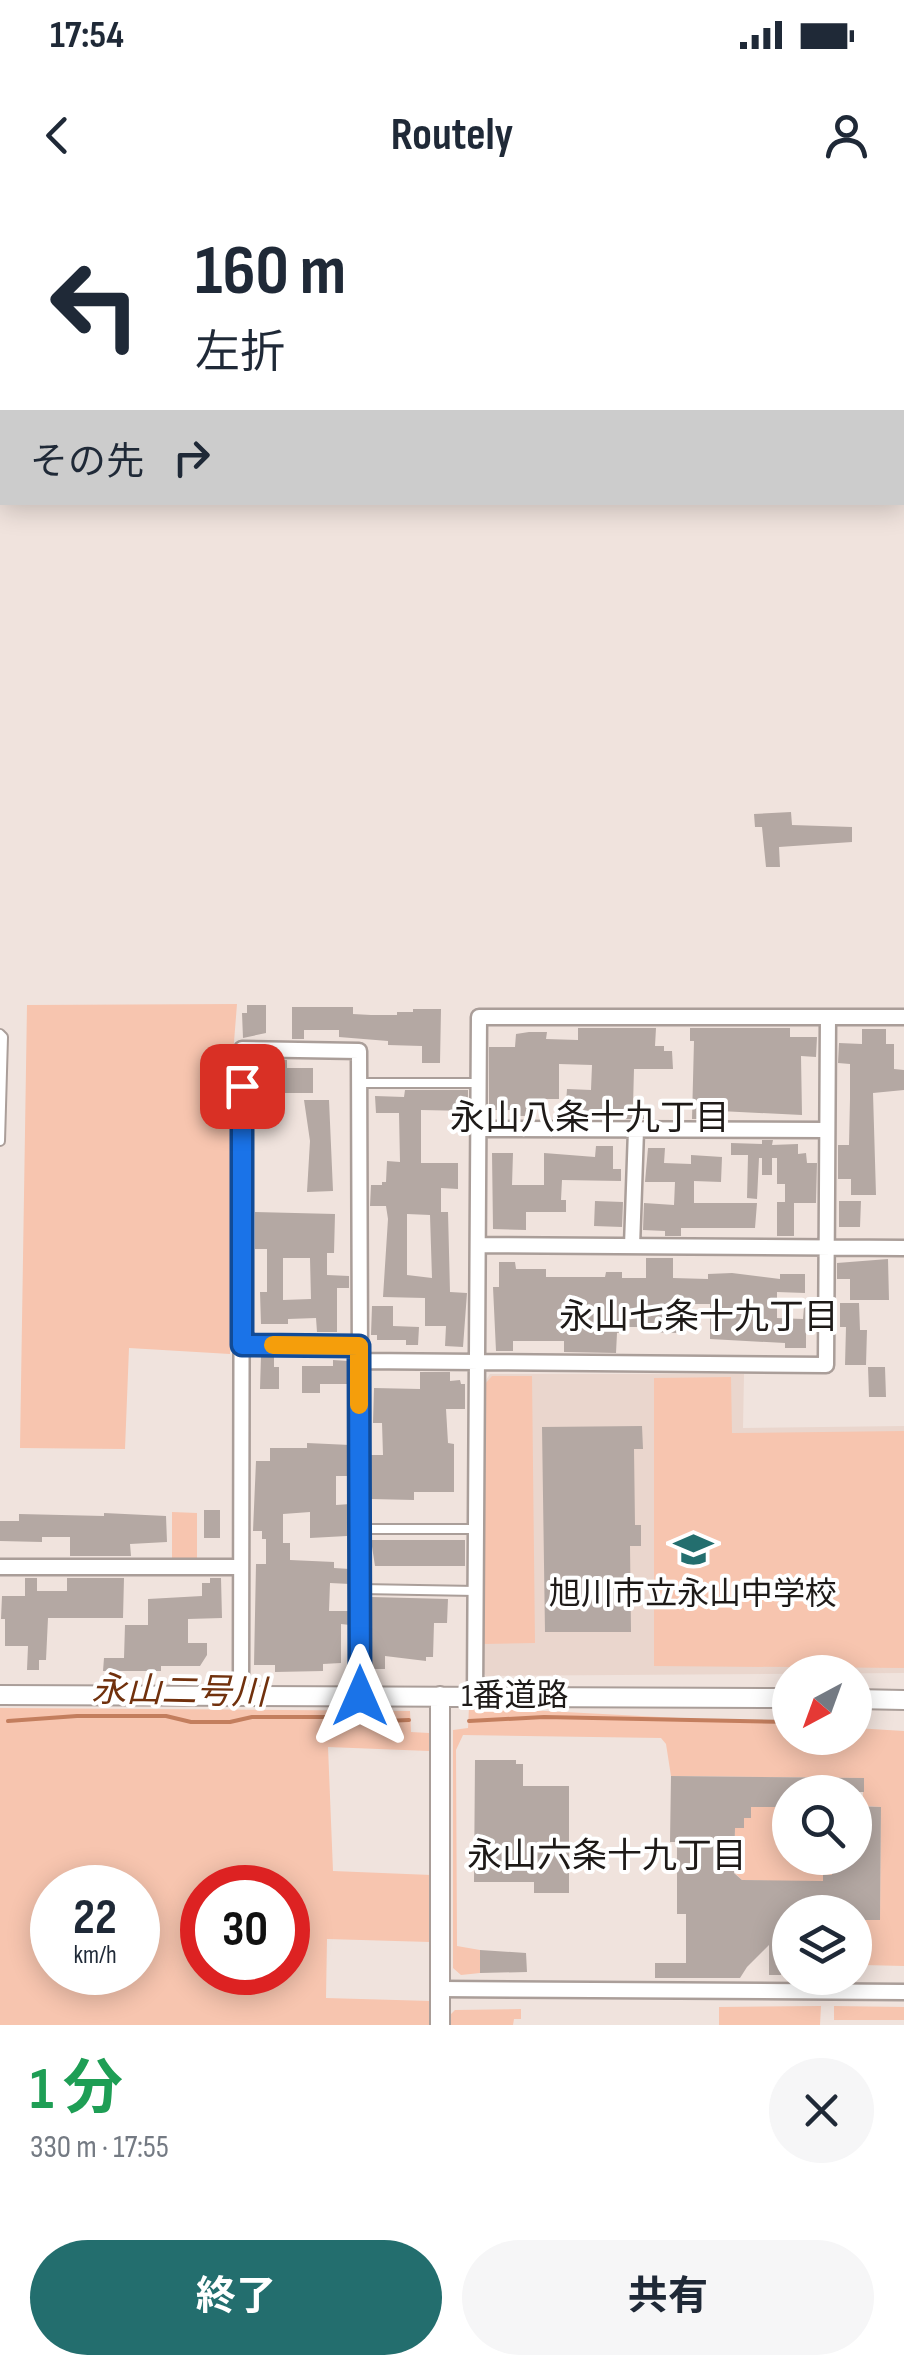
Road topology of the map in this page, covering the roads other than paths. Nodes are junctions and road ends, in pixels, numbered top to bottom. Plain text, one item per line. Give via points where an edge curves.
1 (828, 1017) junction
2 (904, 1017) edge
3 (0, 1034) edge
4 (359, 1083) junction
5 (479, 1083) junction
6 (479, 1128) junction
7 (636, 1130) junction
8 (827, 1130) junction
9 (0, 1141) edge
10 (479, 1245) junction
11 (632, 1246) junction
12 (826, 1248) junction
13 (904, 1248) edge
14 (242, 1345) junction
15 (359, 1353) junction
16 (478, 1362) junction
17 (360, 1529) junction
18 (477, 1529) junction
19 (0, 1567) edge
20 (241, 1568) junction
21 (360, 1589) junction
22 (476, 1590) junction
23 (0, 1695) edge
24 (241, 1696) junction
25 (360, 1696) junction
26 (440, 1696) junction
27 (476, 1696) junction
28 (772, 1698) edge
29 (872, 1699) edge
30 (904, 1700) edge
31 (440, 1989) junction
32 (904, 1992) edge
33 (440, 2025) edge

1 - 2 street
1 - 5 street via 480,1017
1 - 8 street
3 - 9 lane
4 - 5 lane
4 - 14 street via 359,1051 242,1049
4 - 15 street
5 - 6 street
6 - 7 street
6 - 10 street
7 - 8 street
7 - 11 street
8 - 12 street
10 - 11 street
10 - 16 street
11 - 12 street
12 - 13 street
12 - 16 street via 826,1365
14 - 15 street
14 - 20 street
15 - 16 street
15 - 17 street
16 - 18 street
17 - 18 lane
17 - 21 street
18 - 22 street
19 - 20 street
20 - 24 street
21 - 22 lane
21 - 25 street
22 - 27 street
23 - 24 street, 1番道路
24 - 25 street, 1番道路
25 - 26 street, 1番道路
26 - 27 street, 1番道路
26 - 31 street
27 - 28 street, 1番道路
29 - 30 street
31 - 32 street
31 - 33 street

